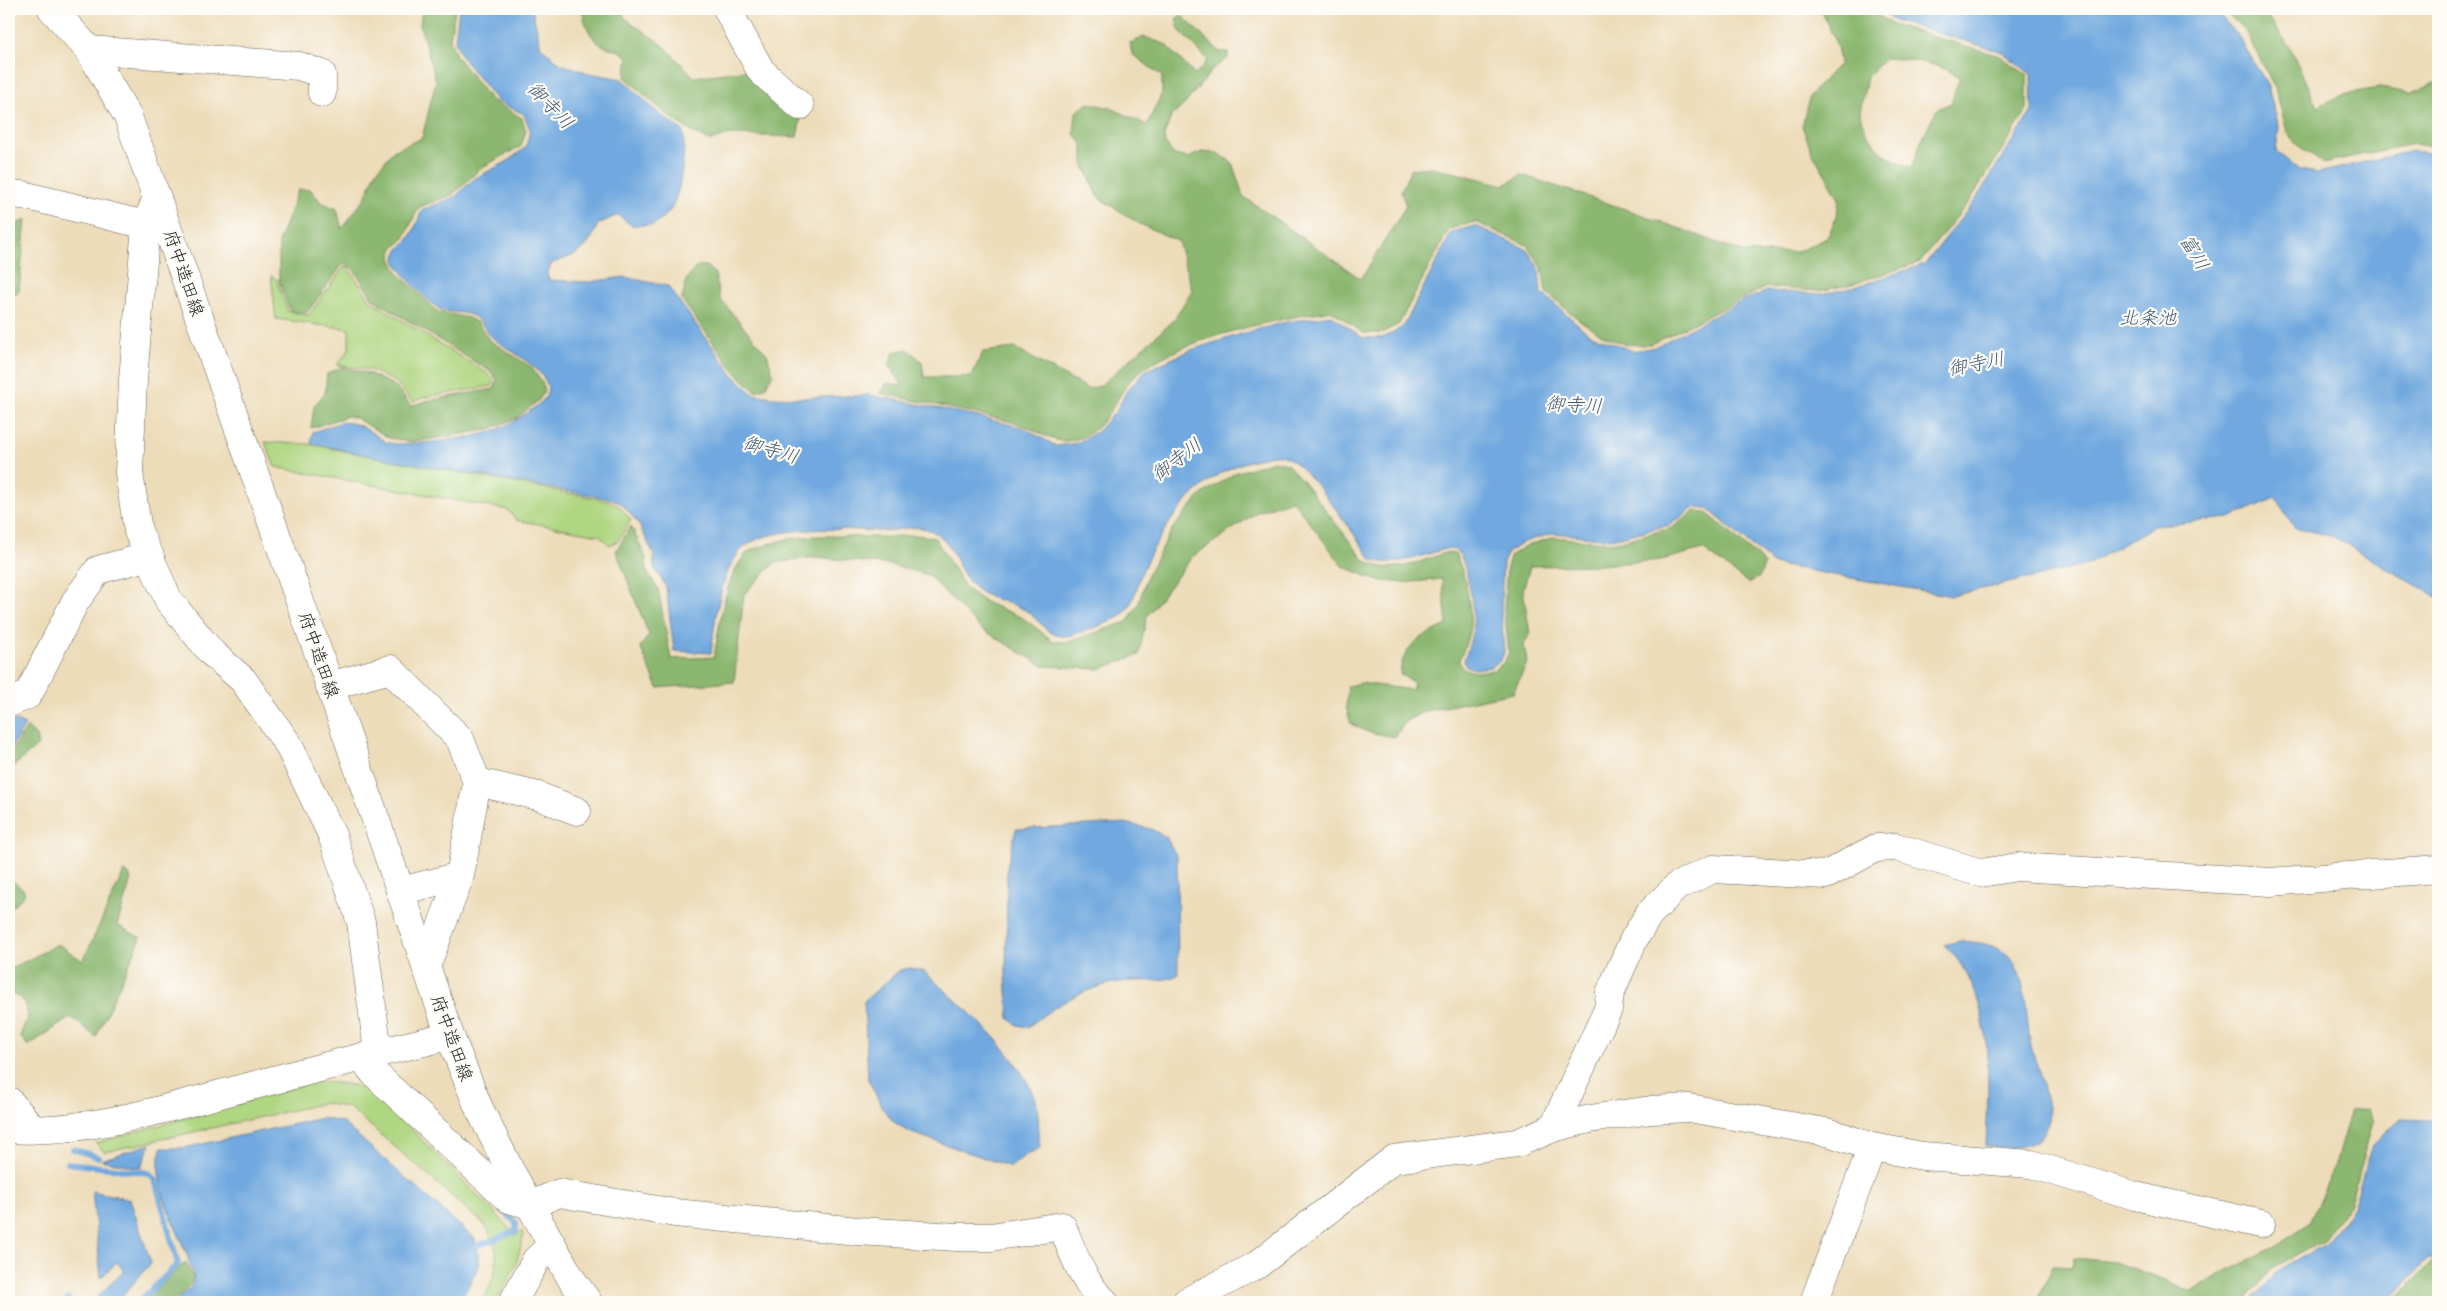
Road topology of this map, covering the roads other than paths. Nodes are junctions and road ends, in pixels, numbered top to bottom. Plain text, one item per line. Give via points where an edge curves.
1 (52, 9) edge
2 (727, 9) edge
3 (89, 50) junction
4 (322, 93) dead end
5 (800, 106) dead end
6 (9, 194) edge
7 (157, 197) junction
8 (146, 225) junction
9 (150, 556) junction
10 (330, 686) junction
11 (9, 703) edge
12 (477, 782) junction
13 (577, 811) dead end
14 (2438, 869) edge
15 (460, 876) junction
16 (400, 891) junction
17 (426, 967) junction
18 (450, 1036) junction
19 (369, 1054) junction
20 (9, 1101) edge
21 (1553, 1128) junction
22 (21, 1129) edge
23 (1872, 1147) junction
24 (531, 1205) junction
25 (2261, 1224) dead end
26 (552, 1245) junction
27 (513, 1302) edge
28 (588, 1302) edge
29 (1105, 1302) edge
30 (1186, 1302) edge
31 (1814, 1302) edge

1 - 3 street, 府中造田線
2 - 5 street via 761,71
3 - 4 street via 299,66 322,74
3 - 7 street, 府中造田線 via 128,117
6 - 8 street
7 - 8 street
7 - 10 street, 府中造田線
8 - 9 street via 129,473 138,531
9 - 11 street via 98,570 76,602 28,695
9 - 19 street via 169,601 212,653 243,680 288,744 332,836 361,922
10 - 12 street via 390,669 460,739
10 - 16 street, 府中造田線
12 - 13 street via 538,796
12 - 15 street
14 - 21 street via 2270,882 2017,867 1981,873 1896,847 1876,848 1826,875 1713,869 1677,886 1649,914 1634,938 1610,993 1608,1009
15 - 16 street
15 - 17 street
16 - 17 street, 府中造田線
17 - 18 street, 府中造田線
18 - 19 street
18 - 24 street, 府中造田線 via 478,1106
19 - 22 street via 133,1117
19 - 24 street via 374,1073 508,1199
20 - 22 street
21 - 23 street via 1590,1118 1689,1108 1831,1133
21 - 30 street via 1517,1143 1394,1159 1257,1265
23 - 25 street via 1923,1156 2031,1164 2135,1196
23 - 31 street
24 - 26 street, 府中造田線
24 - 29 street via 559,1193 675,1213 957,1237 991,1237 1062,1226 1077,1262 1097,1295
26 - 27 street via 536,1260
26 - 28 street, 府中造田線

